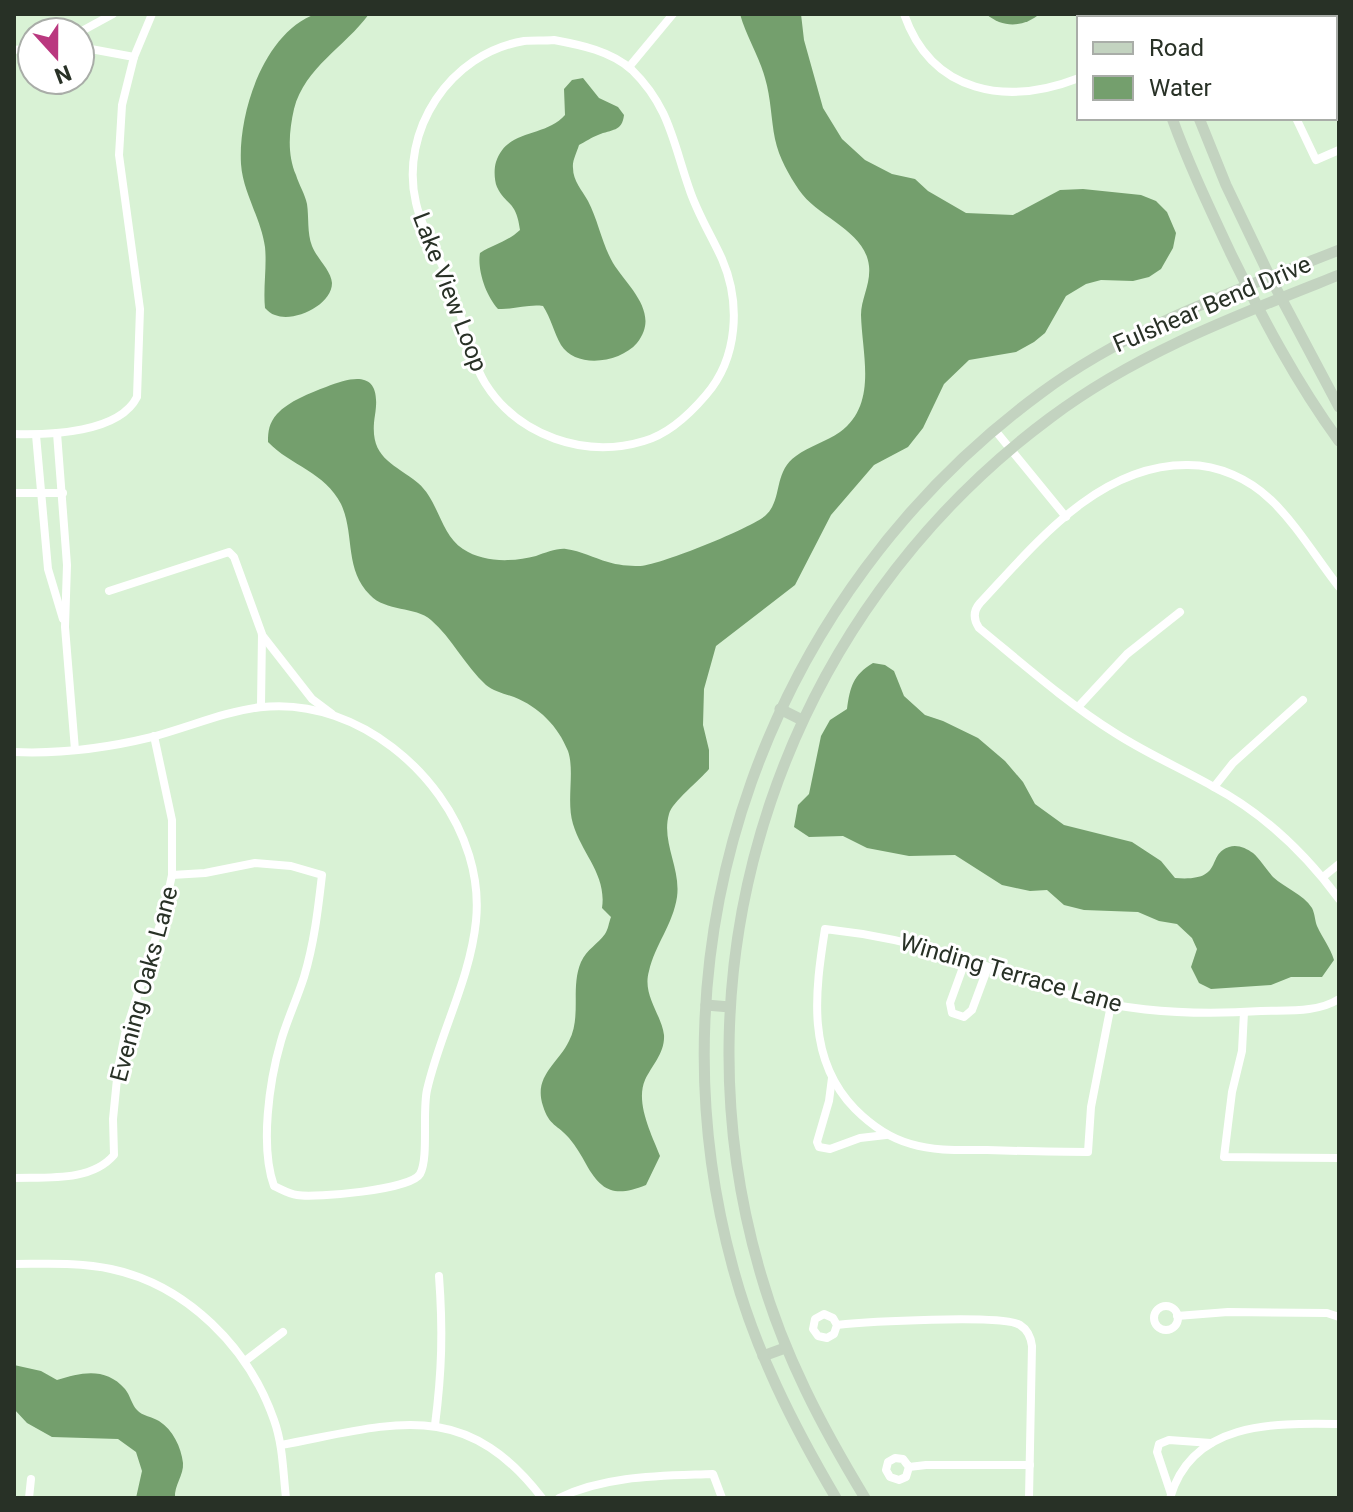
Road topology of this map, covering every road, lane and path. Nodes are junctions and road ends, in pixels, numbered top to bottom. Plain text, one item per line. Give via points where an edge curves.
1 (152, 14) edge
2 (673, 14) edge
3 (904, 14) edge
4 (96, 50) edge
5 (134, 57) junction
6 (629, 67) junction
7 (1077, 79) edge
8 (1173, 120) edge
9 (1200, 120) edge
10 (1297, 120) edge
11 (1339, 150) edge
12 (1339, 250) edge
13 (1339, 275) edge
14 (1270, 277) junction
15 (1247, 286) junction
16 (1280, 299) junction
17 (1258, 307) junction
18 (1339, 407) edge
19 (994, 429) junction
20 (57, 433) junction
21 (14, 434) edge
22 (36, 435) junction
23 (1339, 441) edge
24 (1009, 448) junction
25 (14, 493) edge
26 (63, 493) junction
27 (41, 494) junction
28 (1066, 517) junction
29 (1339, 587) edge
30 (109, 591) dead end
31 (1180, 612) dead end
32 (65, 627) junction
33 (262, 634) junction
34 (1303, 700) dead end
35 (261, 705) junction
36 (1078, 707) junction
37 (780, 709) junction
38 (334, 715) junction
39 (802, 720) junction
40 (154, 736) junction
41 (75, 750) junction
42 (14, 752) edge
43 (1214, 787) junction
44 (1339, 864) edge
45 (172, 875) junction
46 (1323, 877) junction
47 (1339, 899) edge
48 (966, 959) junction
49 (988, 967) junction
50 (1339, 999) edge
51 (706, 1005) junction
52 (1111, 1005) junction
53 (730, 1007) junction
54 (1244, 1012) junction
55 (832, 1078) junction
56 (887, 1135) junction
57 (1339, 1158) edge
58 (14, 1178) edge
59 (14, 1264) edge
60 (439, 1276) dead end
61 (1177, 1316) dead end
62 (1339, 1317) edge
63 (837, 1325) dead end
64 (283, 1332) dead end
65 (785, 1348) junction
66 (763, 1356) junction
67 (245, 1361) junction
68 (1339, 1424) edge
69 (435, 1425) junction
70 (1212, 1443) junction
71 (281, 1445) junction
72 (1030, 1465) junction
73 (909, 1467) dead end
74 (31, 1479) dead end
75 (1170, 1496) edge
76 (29, 1498) edge
77 (286, 1498) edge
78 (542, 1498) edge
79 (559, 1498) edge
80 (722, 1498) edge
81 (836, 1498) edge
82 (865, 1498) edge
83 (1029, 1498) edge

1 - 5 street
2 - 6 street
3 - 7 street via 930,61 970,86 1021,93
4 - 5 street
5 - 20 street via 122,105 119,155 140,309 137,397 132,408 108,421
6 - 6 street, Lake View Loop via 662,109 723,263 735,315 732,341 712,388 672,428 621,446 568,444 519,420 485,383 415,203 414,150 422,124 452,78 498,49 554,40 583,45
8 - 15 main road
9 - 14 main road
10 - 11 street via 1316,160
12 - 14 main road, Fulshear Bend Drive
13 - 16 main road, Fulshear Bend Drive
14 - 15 main road, Fulshear Bend Drive
14 - 16 main road
15 - 17 main road
15 - 19 main road, Fulshear Bend Drive via 1106,350
16 - 17 main road, Fulshear Bend Drive
16 - 18 main road
17 - 23 main road via 1287,363
17 - 24 main road, Fulshear Bend Drive via 1122,370
19 - 24 street
19 - 37 main road, Fulshear Bend Drive via 883,543 826,623
20 - 22 street
20 - 26 street
21 - 22 street
22 - 27 street
24 - 28 street
24 - 39 main road, Fulshear Bend Drive via 898,564 851,629
25 - 27 street
26 - 27 street
26 - 32 street
27 - 32 street via 48,569
28 - 29 street via 1129,474 1182,464 1213,467 1257,488
28 - 36 street via 974,614 979,628
30 - 33 street via 229,552
31 - 36 street via 1127,654
32 - 41 street
33 - 35 street
33 - 38 street via 312,699
34 - 43 street via 1247,749
35 - 38 street
35 - 40 street
36 - 43 street
37 - 39 main road
37 - 51 main road, Fulshear Bend Drive via 748,788 729,855 711,943
38 - 45 street via 397,750 427,777 463,839 473,879 476,918 427,1090 420,1175 402,1186 366,1191 297,1195 274,1186 267,1166 269,1105 280,1043 316,927 322,875 255,863
39 - 53 main road, Fulshear Bend Drive via 750,870
40 - 41 street
40 - 45 street, Evening Oaks Lane via 172,820
41 - 42 street
43 - 46 street via 1275,829
44 - 46 street
45 - 58 street, Evening Oaks Lane via 125,1034 113,1119 114,1155 90,1172
46 - 47 street
48 - 49 street, Winding Terrace Lane
48 - 49 street via 950,1003 957,1016 972,1010
48 - 55 street, Winding Terrace Lane via 887,938 825,929 815,1006
49 - 52 street, Winding Terrace Lane
50 - 54 street, Winding Terrace Lane via 1315,1008
51 - 53 main road
51 - 66 main road, Fulshear Bend Drive via 706,1099 716,1192 734,1273
52 - 54 street, Winding Terrace Lane via 1182,1013
52 - 56 street via 1088,1152 937,1149
53 - 65 main road, Fulshear Bend Drive via 729,1083 738,1174 757,1262
54 - 57 street via 1224,1157
55 - 56 street via 856,1110
55 - 56 street via 819,1147
59 - 67 street via 90,1265 156,1285 203,1316
60 - 69 street via 444,1332
61 - 62 street via 1243,1312
63 - 72 street via 1020,1325 1032,1346
64 - 67 street
65 - 66 main road
65 - 82 main road, Fulshear Bend Drive
66 - 81 main road, Fulshear Bend Drive
67 - 71 street via 268,1404
68 - 70 street via 1256,1426
69 - 71 street via 407,1424
69 - 78 street via 497,1453
70 - 75 street via 1187,1465
70 - 75 street via 1159,1444 1157,1454
71 - 77 street
72 - 73 street
72 - 83 street
74 - 76 street
79 - 80 street via 599,1484 650,1476 713,1474

